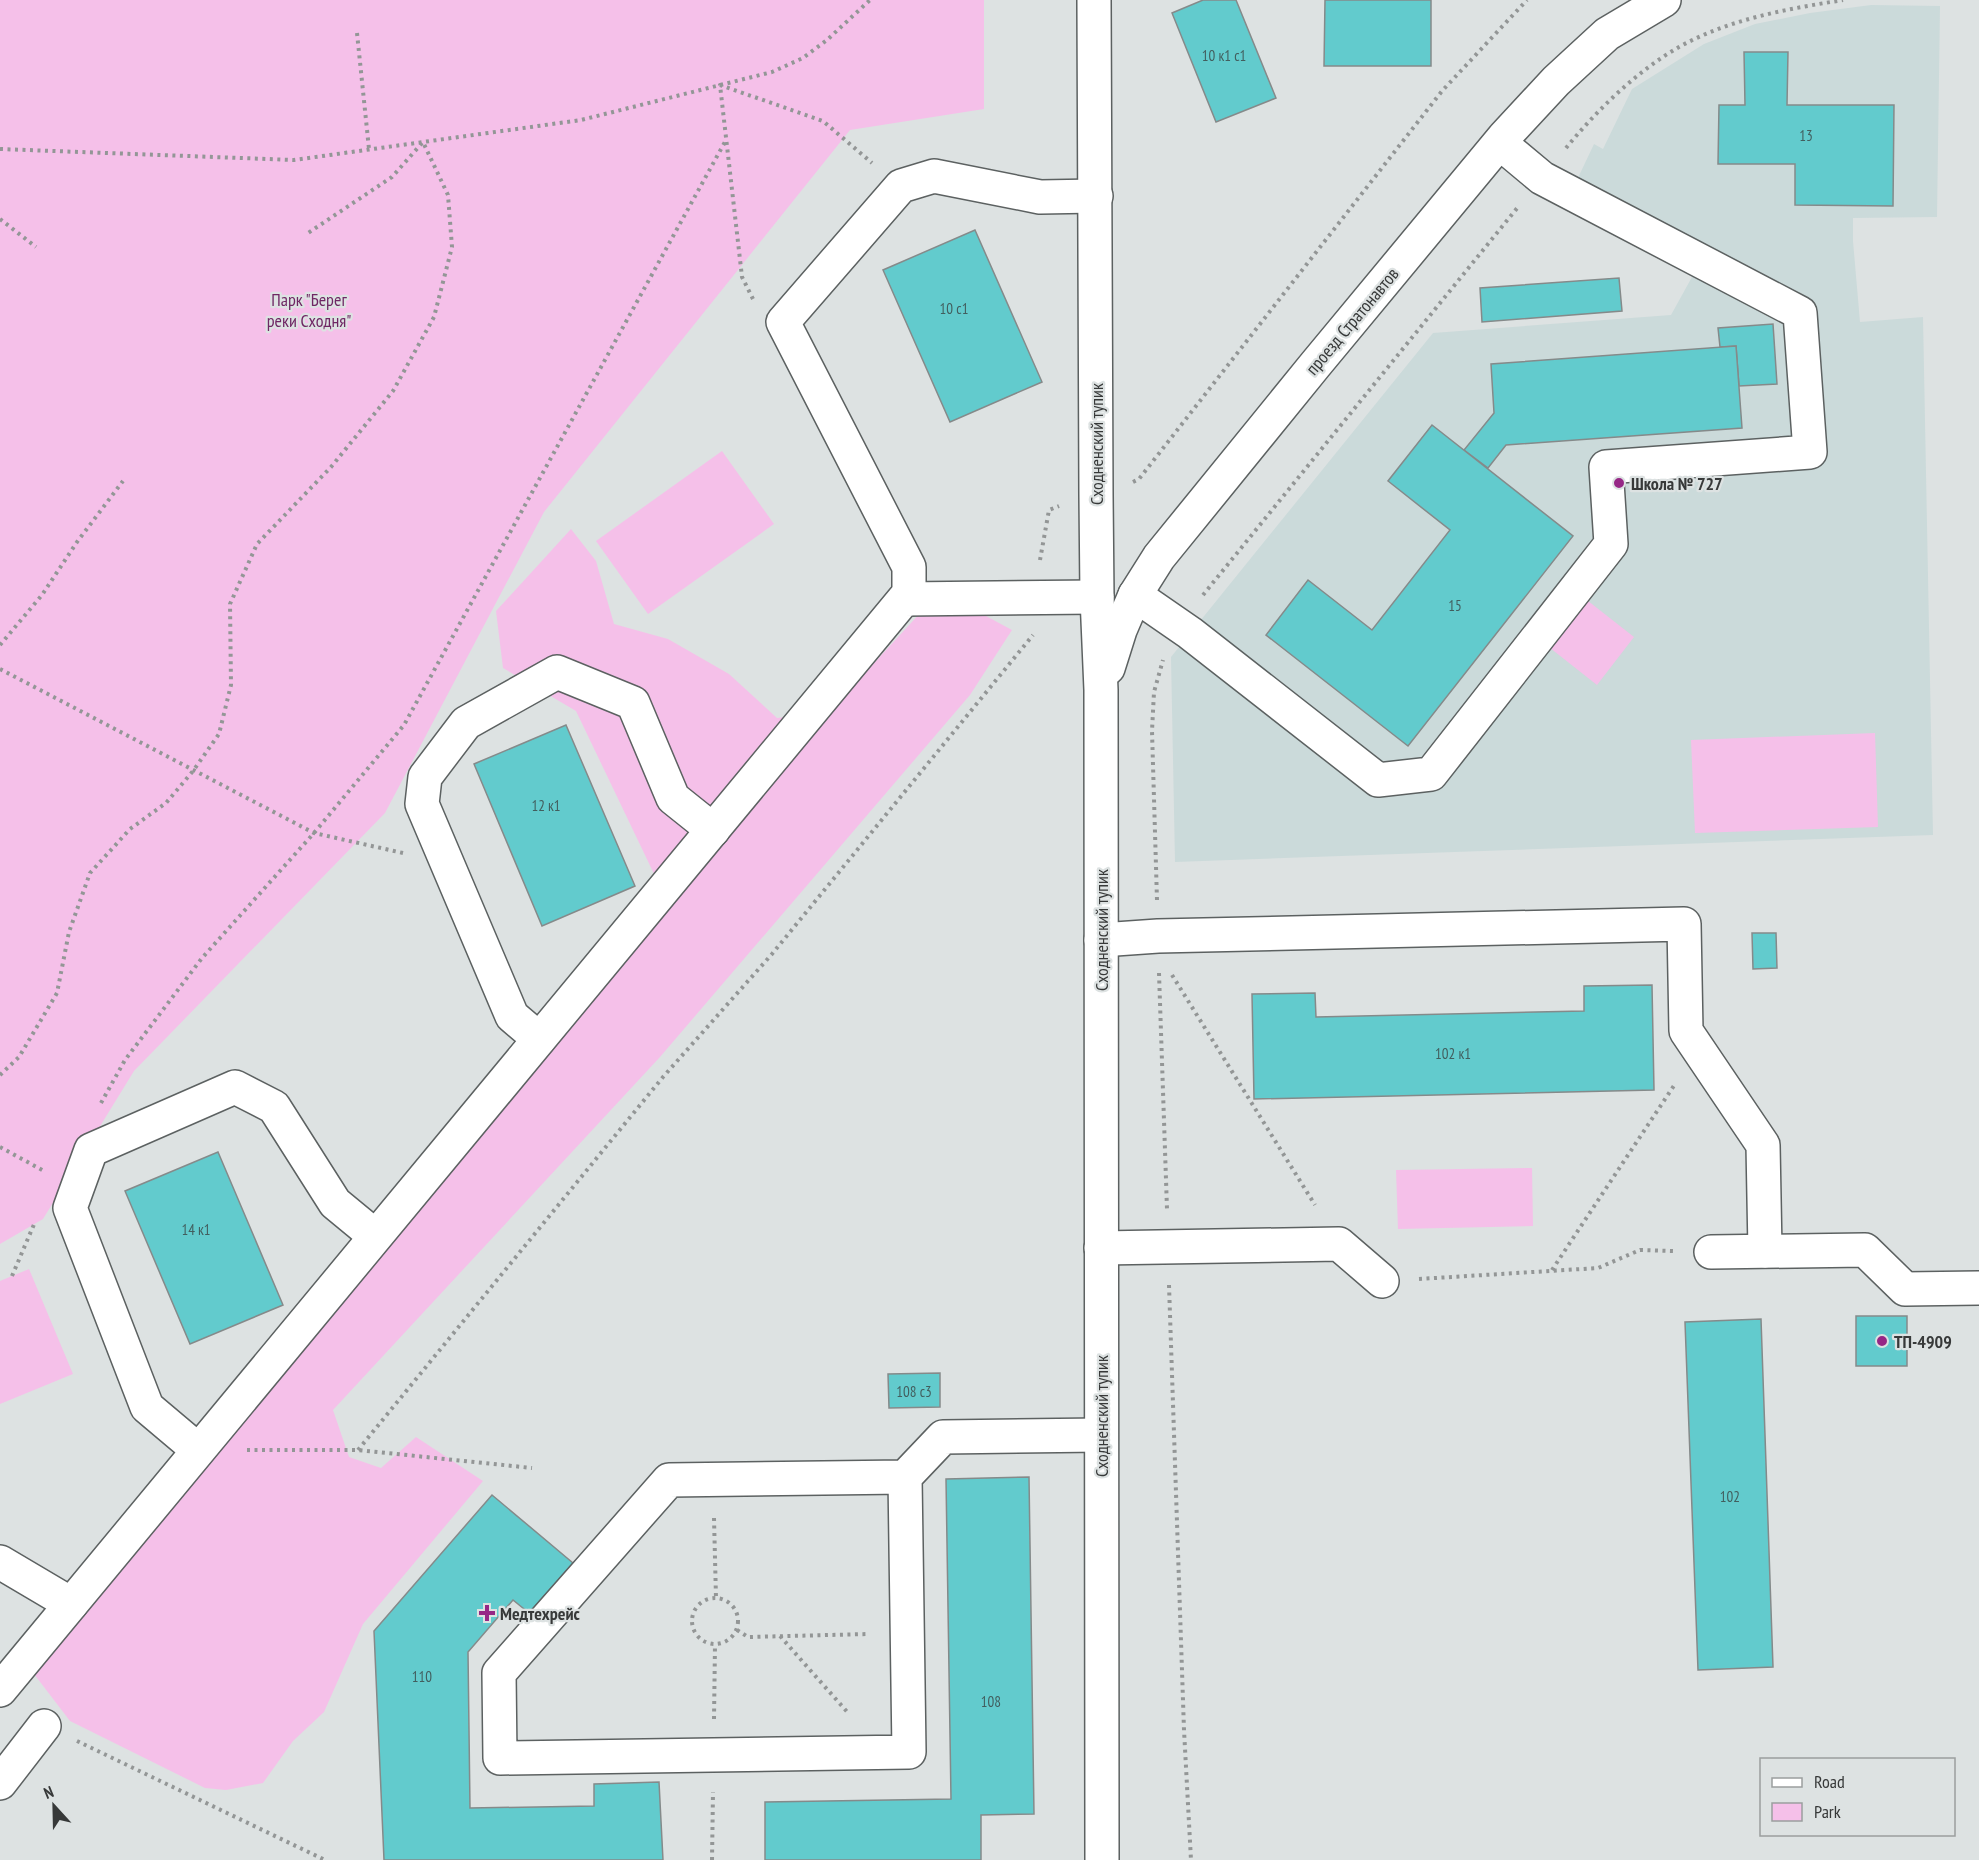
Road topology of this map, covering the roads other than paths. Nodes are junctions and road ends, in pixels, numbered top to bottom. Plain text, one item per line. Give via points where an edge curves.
1 (1094, 0) edge
2 (1664, 0) edge
3 (1500, 143) junction
4 (1096, 196) junction
5 (1135, 596) junction
6 (1097, 597) junction
7 (909, 599) junction
8 (1101, 690) junction
9 (712, 830) junction
10 (1101, 940) junction
11 (539, 1039) junction
12 (375, 1236) junction
13 (1101, 1248) junction
14 (1765, 1251) junction
15 (1711, 1252) road end
16 (1382, 1281) road end
17 (1979, 1288) edge
18 (1101, 1435) junction
19 (198, 1450) junction
20 (905, 1477) junction
21 (0, 1562) edge
22 (70, 1604) junction
23 (0, 1690) edge
24 (44, 1726) road end
25 (0, 1784) edge
26 (1102, 1860) edge

1 - 4 street, Сходненский тупик
2 - 3 street, проезд Стратонавтов via 1607,34 1556,81
3 - 5 street, проезд Стратонавтов via 1204,502
3 - 5 street via 1542,178 1800,313 1810,452 1606,467 1611,544 1431,774 1378,780 1180,626
4 - 6 street, Сходненский тупик
4 - 7 street via 1040,197 934,176 901,186 783,322 909,567
5 - 8 street, проезд Стратонавтов
6 - 7 street
6 - 8 street, Сходненский тупик
7 - 9 street via 904,599
8 - 10 street, Сходненский тупик
9 - 11 street
9 - 11 street via 673,798 633,703 557,672 466,723 425,777 422,804 512,1016
10 - 13 street, Сходненский тупик
10 - 14 street via 1159,945 1684,924 1686,1030 1763,1145
11 - 12 street
12 - 19 street
12 - 19 street via 335,1203 274,1107 235,1087 91,1150 70,1208 147,1407
13 - 16 street via 1339,1244
13 - 18 street, Сходненский тупик
14 - 15 street
14 - 17 street via 1865,1250 1905,1289
18 - 20 street via 944,1437
18 - 26 street, Сходненский тупик
19 - 22 street
20 - 20 street via 909,1752 500,1758 499,1673 669,1480
21 - 22 street
22 - 23 street
24 - 25 street

